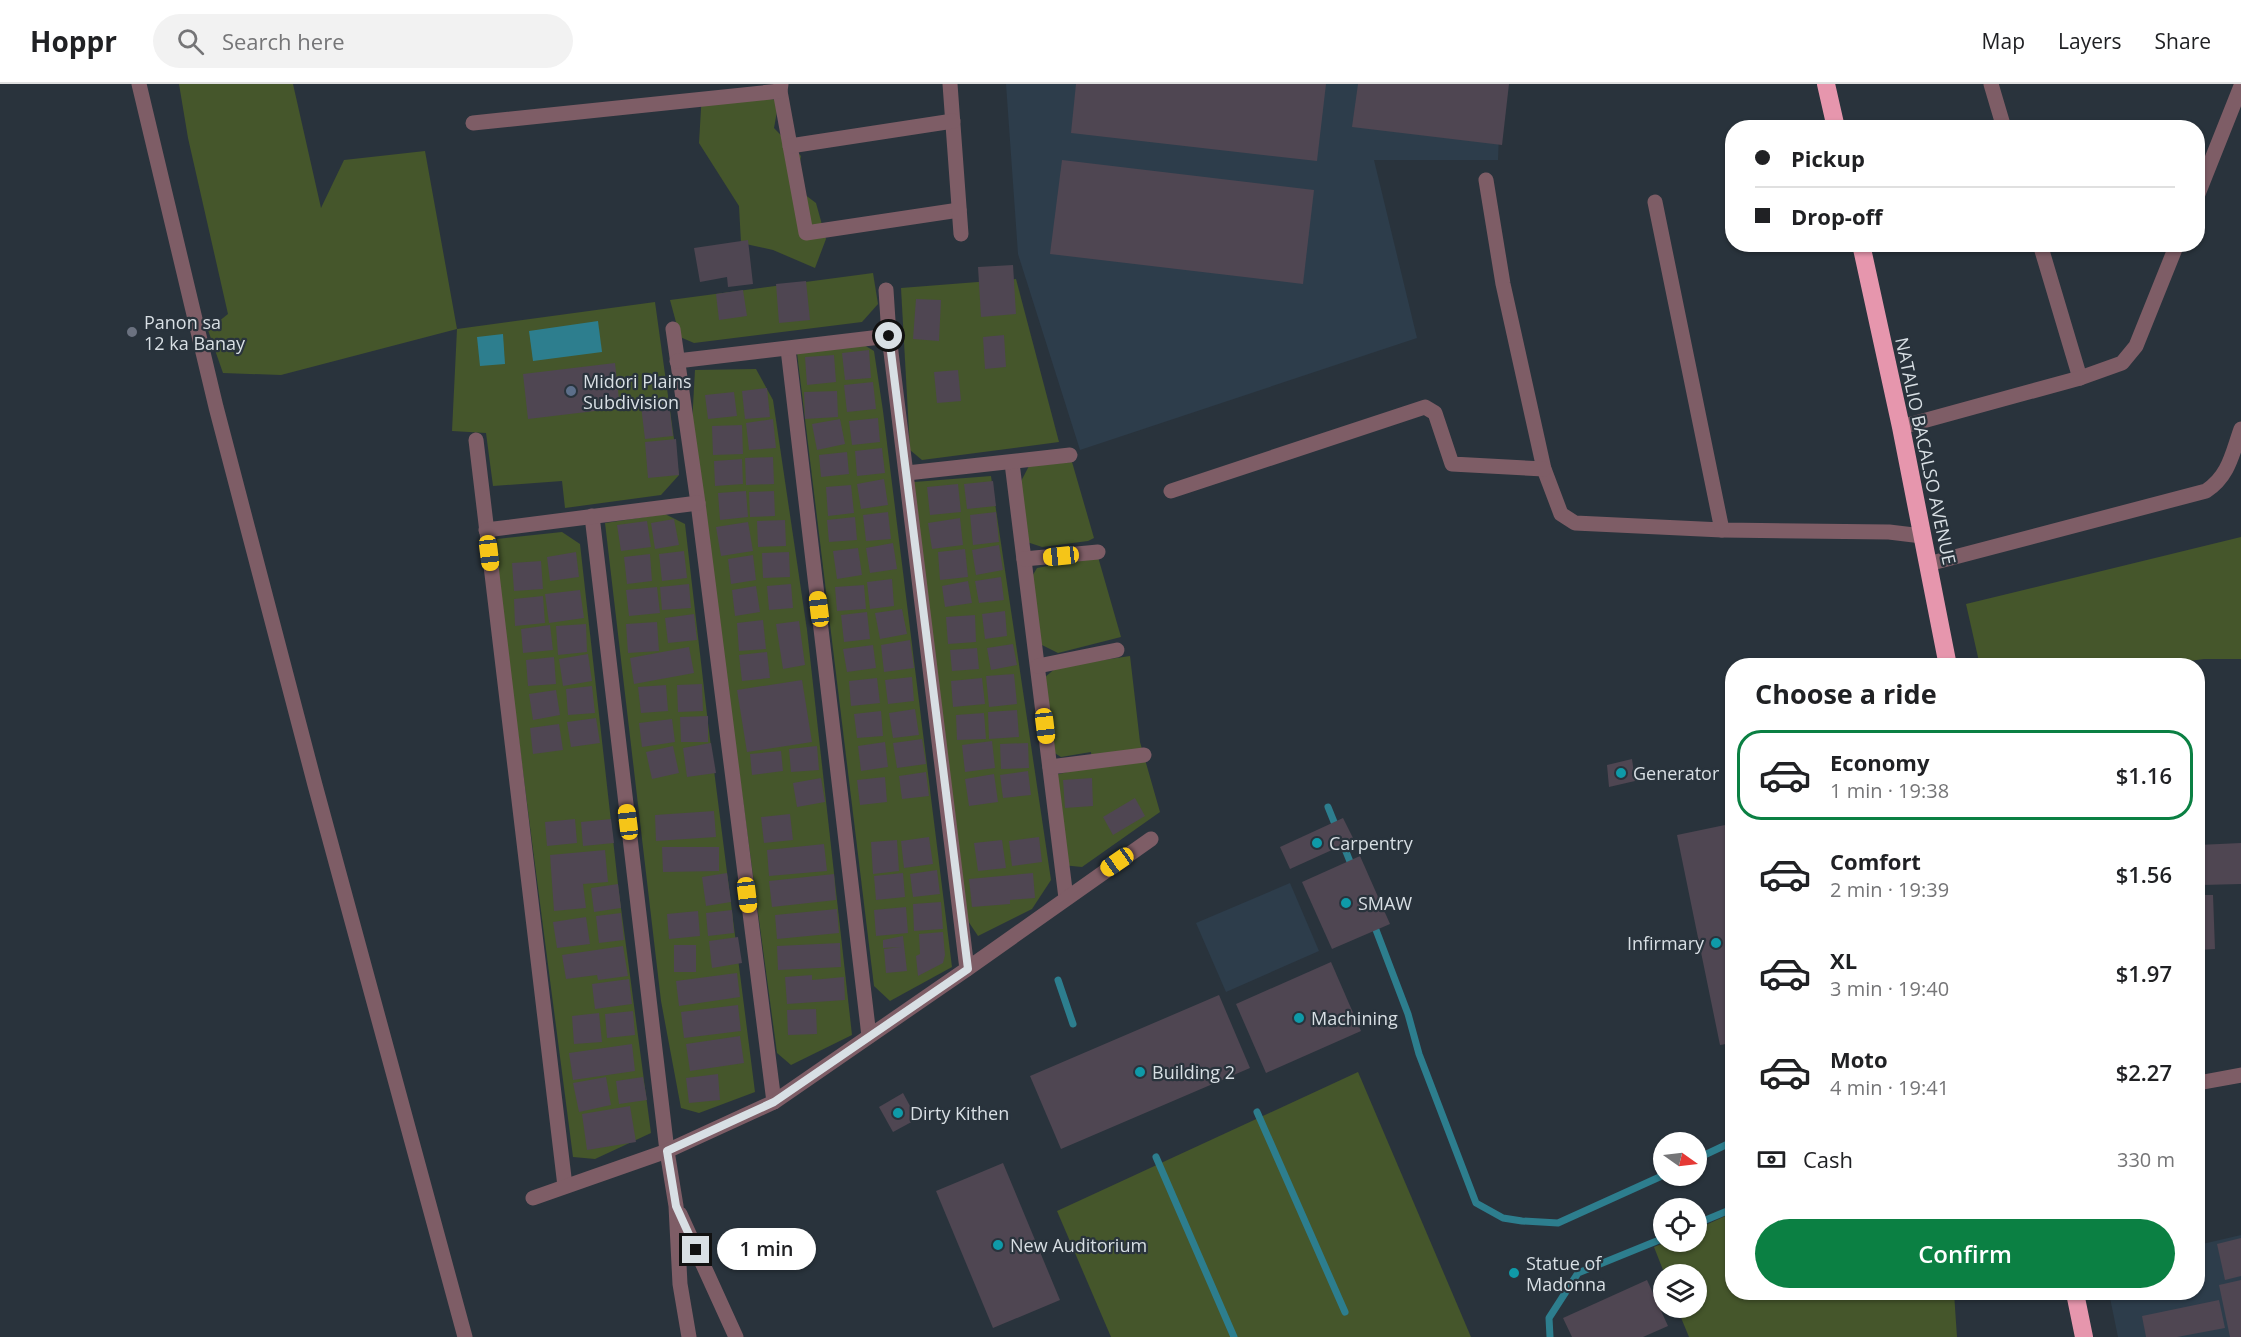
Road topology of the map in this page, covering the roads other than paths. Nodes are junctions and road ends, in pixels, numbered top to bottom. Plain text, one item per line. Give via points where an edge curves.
1 (139, 84) edge
2 (950, 84) edge
3 (1826, 84) edge
4 (1991, 84) edge
5 (2241, 86) edge
6 (780, 88) edge
7 (1834, 120) edge
8 (2002, 120) edge
9 (953, 121) junction
10 (473, 123) dead end
11 (790, 146) junction
12 (2205, 176) edge
13 (1486, 180) dead end
14 (1655, 202) dead end
15 (959, 210) junction
16 (961, 234) dead end
17 (1863, 252) edge
18 (2042, 252) edge
19 (2174, 252) edge
20 (886, 290) dead end
21 (673, 329) dead end
22 (889, 336) junction
23 (789, 349) junction
24 (677, 361) junction
25 (2080, 378) junction
26 (1901, 427) junction
27 (2241, 429) edge
28 (476, 440) dead end
29 (1070, 455) dead end
30 (1012, 463) junction
31 (1544, 470) junction
32 (907, 473) junction
33 (1171, 491) dead end
34 (698, 503) junction
35 (592, 516) junction
36 (486, 530) junction
37 (1722, 530) junction
38 (1922, 536) junction
39 (1098, 552) dead end
40 (1024, 560) junction
41 (1928, 564) junction
42 (1117, 650) dead end
43 (1946, 658) edge
44 (1038, 666) junction
45 (1144, 755) dead end
46 (1050, 767) junction
47 (1151, 839) dead end
48 (1066, 898) junction
49 (968, 969) junction
50 (869, 1035) junction
51 (2241, 1075) edge
52 (2205, 1082) edge
53 (774, 1102) junction
54 (667, 1151) junction
55 (565, 1186) junction
56 (533, 1198) dead end
57 (676, 1206) junction
58 (2076, 1300) edge
59 (465, 1337) edge
60 (689, 1337) edge
61 (736, 1337) edge
62 (2084, 1337) edge

1 - 59 street via 216,407
2 - 9 street
3 - 7 highway
4 - 8 street
5 - 12 street
6 - 10 street
6 - 11 street
9 - 11 street
9 - 15 street
11 - 15 street via 806,232
13 - 31 street via 1503,284
14 - 37 street
15 - 16 street
17 - 26 highway, NATALIO BACALSO AVENUE
18 - 25 street
19 - 25 street via 2130,355 2122,363
20 - 22 street
21 - 24 street
22 - 23 street
22 - 32 street
23 - 24 street
23 - 50 street
24 - 34 street
25 - 26 street
26 - 38 highway, NATALIO BACALSO AVENUE
27 - 41 street via 2224,475 2206,491
28 - 36 street
29 - 30 street
30 - 32 street
30 - 40 street
31 - 33 street via 1452,464 1435,413 1425,407
31 - 37 street via 1561,514 1575,523
32 - 49 street
34 - 35 street
34 - 53 street
35 - 36 street
35 - 54 street
36 - 55 street
37 - 38 street via 1889,532
38 - 41 highway, NATALIO BACALSO AVENUE
39 - 40 street
40 - 44 street
41 - 43 highway, NATALIO BACALSO AVENUE
42 - 44 street
44 - 46 street
45 - 46 street
46 - 48 street
47 - 48 street
48 - 49 street
49 - 50 street
50 - 53 street
51 - 52 street
53 - 54 street
54 - 55 street
54 - 57 street
55 - 56 street
57 - 60 street via 680,1284
57 - 61 street
58 - 62 highway

